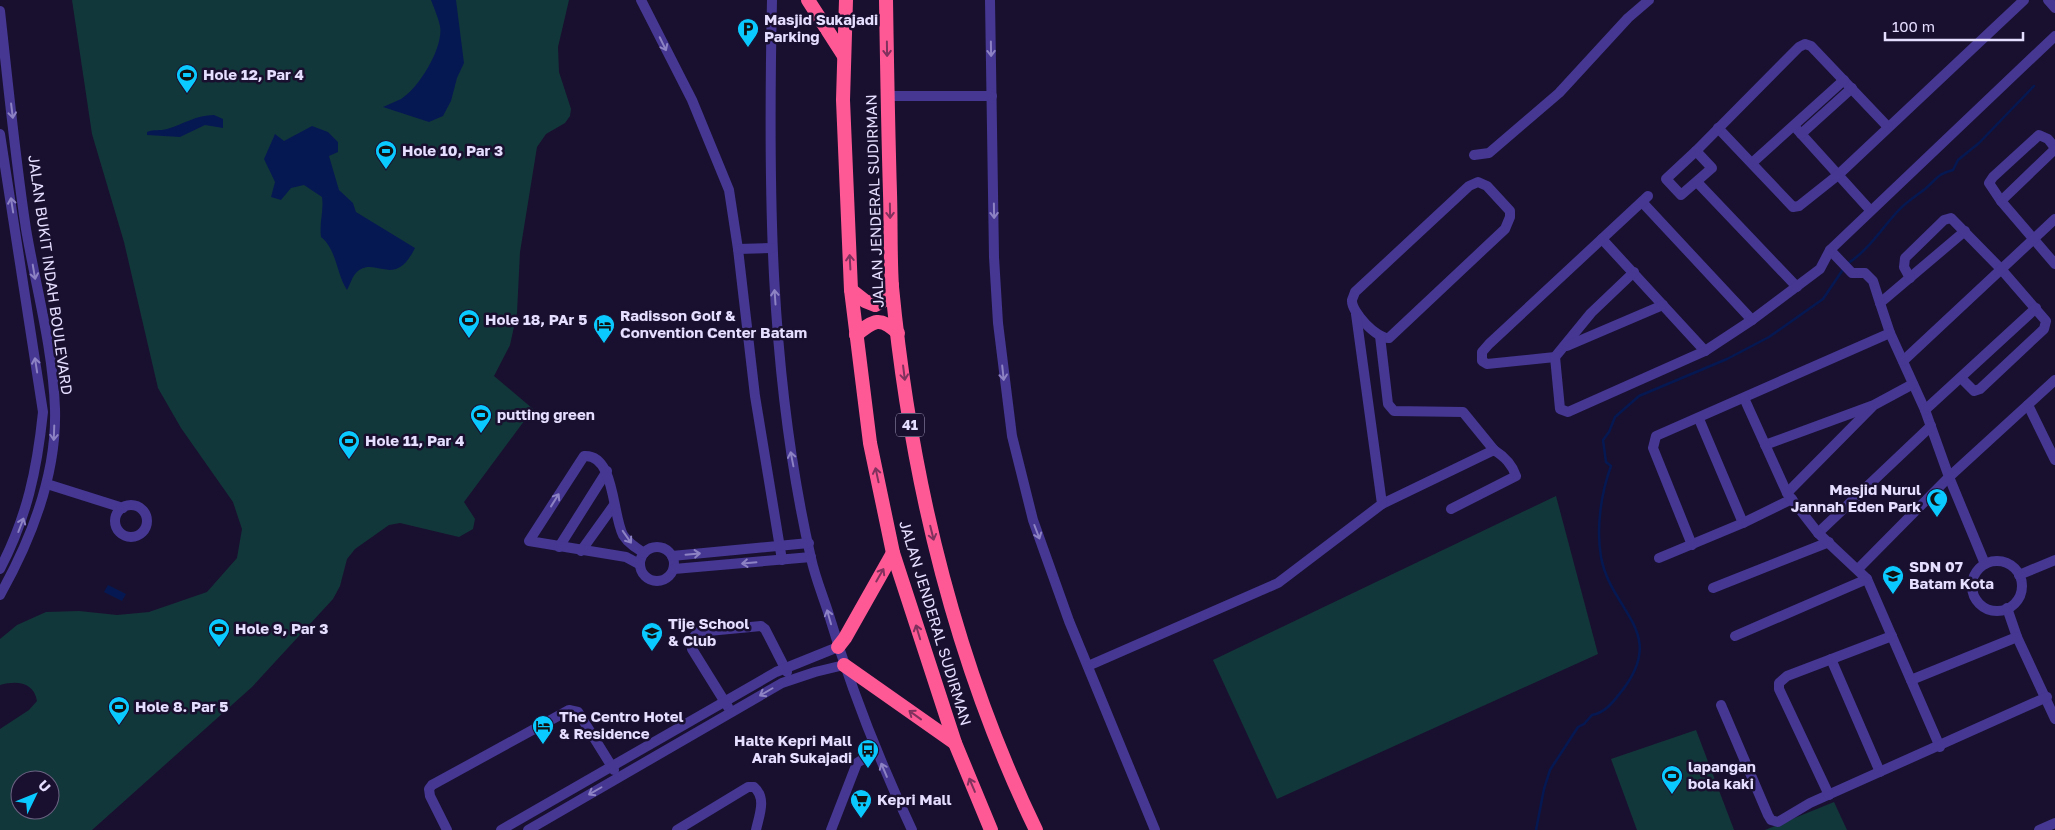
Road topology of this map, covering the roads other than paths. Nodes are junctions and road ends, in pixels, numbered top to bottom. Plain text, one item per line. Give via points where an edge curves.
1 (641, 0) edge
2 (772, 0) edge
3 (808, 0) edge
4 (846, 0) edge
5 (886, 0) edge
6 (990, 0) edge
7 (1649, 0) edge
8 (2024, 0) edge
9 (2048, 0) edge
10 (2055, 8) edge
11 (0, 11) edge
12 (2055, 36) edge
13 (844, 56) junction
14 (1848, 84) junction
15 (888, 96) junction
16 (992, 96) junction
17 (1794, 126) junction
18 (1888, 127) junction
19 (1718, 128) junction
20 (0, 134) edge
21 (1801, 134) junction
22 (2055, 149) edge
23 (1696, 151) junction
24 (1474, 155) dead end
25 (1752, 162) junction
26 (1838, 175) junction
27 (1697, 182) junction
28 (2001, 201) junction
29 (1870, 210) junction
30 (2055, 219) edge
31 (21, 228) junction
32 (1965, 230) junction
33 (1602, 239) junction
34 (2033, 239) junction
35 (772, 248) junction
36 (738, 249) junction
37 (1831, 252) junction
38 (2055, 264) edge
39 (2001, 269) junction
40 (1634, 272) junction
41 (1910, 278) junction
42 (892, 285) junction
43 (1797, 286) junction
44 (851, 290) junction
45 (1880, 303) junction
46 (1663, 305) junction
47 (2036, 308) junction
48 (1356, 314) junction
49 (1752, 320) junction
50 (1890, 332) junction
51 (898, 333) junction
52 (856, 335) junction
53 (1380, 336) junction
54 (1566, 346) junction
55 (1705, 351) junction
56 (1555, 357) junction
57 (1904, 361) junction
58 (1961, 378) junction
59 (2055, 380) edge
60 (1912, 384) junction
61 (2055, 386) edge
62 (2043, 390) junction
63 (1744, 398) junction
64 (1874, 405) junction
65 (2028, 405) junction
66 (1925, 410) junction
67 (1699, 419) junction
68 (1930, 426) junction
69 (1765, 445) junction
70 (1494, 450) junction
71 (2055, 460) edge
72 (607, 471) junction
73 (1949, 477) junction
74 (47, 484) junction
75 (1789, 496) junction
76 (1382, 504) junction
77 (614, 505) junction
78 (123, 508) dead end
79 (1452, 509) dead end
80 (1743, 523) junction
81 (1818, 533) junction
82 (1829, 542) junction
83 (809, 543) junction
84 (1692, 545) junction
85 (559, 547) junction
86 (780, 547) junction
87 (581, 550) junction
88 (644, 553) junction
89 (893, 553) junction
90 (672, 556) junction
91 (811, 557) junction
92 (1659, 558) dead end
93 (782, 560) junction
94 (2055, 560) edge
95 (640, 564) junction
96 (1985, 564) junction
97 (0, 569) edge
98 (674, 569) junction
99 (1858, 569) junction
100 (2019, 575) junction
101 (1867, 579) junction
102 (1714, 588) dead end
103 (0, 595) edge
104 (2007, 608) junction
105 (1735, 636) dead end
106 (1892, 636) junction
107 (2018, 637) junction
108 (838, 647) junction
109 (1831, 659) junction
110 (844, 666) junction
111 (1088, 666) junction
112 (786, 668) junction
113 (789, 680) junction
114 (1911, 680) junction
115 (2047, 697) junction
116 (725, 702) junction
117 (1721, 705) dead end
118 (731, 712) junction
119 (2055, 719) edge
120 (955, 743) junction
121 (1940, 746) junction
122 (876, 751) junction
123 (612, 765) junction
124 (1880, 772) junction
125 (619, 777) junction
126 (1830, 795) junction
127 (2055, 823) edge
128 (687, 827) edge
129 (447, 830) edge
130 (501, 830) edge
131 (528, 830) edge
132 (677, 830) edge
133 (756, 830) edge
134 (831, 830) edge
135 (912, 830) edge
136 (991, 830) edge
137 (1036, 830) edge
138 (1155, 830) edge
139 (2039, 830) edge

1 -> 36 street via 692,100 729,190
2 - 35 street via 769,148
3 - 13 highway
4 - 13 highway, JALAN JENDERAL SUDIRMAN
5 -> 15 highway, JALAN JENDERAL SUDIRMAN / 41
6 -> 16 street
7 - 24 street via 1558,93 1489,153
8 - 18 street
9 - 10 street
11 -> 31 street, JALAN BUKIT INDAH BOULEVARD
12 - 29 street
44 -> 13 highway, JALAN JENDERAL SUDIRMAN
14 - 17 street
14 - 18 street
14 - 19 street via 1811,46 1805,44
14 - 21 street
15 - 16 street
15 -> 42 highway, JALAN JENDERAL SUDIRMAN / 41
16 -> 111 street via 994,257 999,332 1012,436 1033,520
17 - 21 street
17 - 25 street
18 - 26 street
19 - 23 street
19 - 25 street
31 -> 20 street
21 - 26 street
22 - 28 street
22 - 28 street via 2048,139 2039,135 1993,177 1990,186
23 - 27 street via 1712,168
23 - 27 street via 1666,179 1681,196
25 - 26 street via 1793,207 1799,206
26 - 29 street
27 - 43 street
28 - 34 street
29 - 37 street
30 - 34 street
31 -> 74 street, JALAN BUKIT INDAH BOULEVARD via 48,350 55,408
97 -> 31 street via 29,502 43,412
32 - 39 street
32 - 41 street
32 - 41 street via 1951,218 1944,220 1905,258 1904,267
33 - 40 street
33 - 49 street via 1645,199
33 - 56 street via 1481,356 1487,364
34 - 38 street
34 - 39 street
35 - 36 street
83 -> 35 street via 789,442
36 - 86 street via 755,396
37 - 43 street via 1820,269
37 - 45 street via 1852,273 1865,273 1873,281
39 - 47 street
39 - 57 street
40 - 46 street
40 - 54 street via 1591,313
41 - 45 street
42 - 44 highway via 886,299 875,305 864,302
42 - 51 highway, JALAN JENDERAL SUDIRMAN / 41
43 - 49 street
44 - 52 highway, JALAN JENDERAL SUDIRMAN
45 - 50 street
46 - 54 street
46 - 55 street
47 - 58 street
47 - 58 street via 2046,321 2044,329 1988,382 1974,391
48 - 53 street
48 - 53 street via 1352,301 1355,292 1469,186 1478,182 1487,186 1510,211 1505,229 1389,338
48 - 76 street
49 - 55 street
50 - 57 street
50 - 63 street
51 - 52 highway via 887,322 880,321
51 -> 137 highway, JALAN JENDERAL SUDIRMAN / 41 via 910,427 947,594 989,723
89 -> 52 highway, JALAN JENDERAL SUDIRMAN via 870,443
53 - 70 street via 1388,404 1394,411 1463,412
54 - 56 street
55 - 56 street via 1568,412 1560,409
57 - 60 street
58 - 66 street
59 - 62 street
60 - 64 street
60 - 66 street
61 - 62 street
62 - 65 street
63 - 67 street
63 - 69 street
64 - 69 street
64 - 75 street
65 - 71 street
65 - 73 street
66 - 68 street
67 - 80 street
67 - 84 street via 1661,432 1654,441
68 - 73 street
68 - 81 street
69 - 75 street
70 - 76 street
70 - 79 street via 1504,456 1516,476
72 - 77 street
72 - 85 street
85 -> 72 street via 529,542 584,456 589,456
73 - 96 street
73 - 99 street
74 - 78 street
74 - 103 street, JALAN BUKIT INDAH BOULEVARD via 23,553
75 - 80 street
75 - 81 street
76 - 111 street via 1278,583
77 - 87 street
77 -> 88 street via 624,535
80 - 84 street
81 - 82 street
82 - 99 street
82 - 102 street
83 - 86 street
83 - 91 street
84 - 92 street
85 - 87 street
90 -> 86 street
86 - 93 street
87 - 95 street via 626,557
88 - 90 street via 658,547
88 - 95 street
108 -> 89 highway
120 -> 89 highway, JALAN JENDERAL SUDIRMAN
90 - 98 street
91 - 93 street
108 -> 91 street
93 -> 98 street
94 - 100 street
95 - 98 street via 647,579 657,582 668,578
96 - 100 street via 1992,561 2008,563
96 - 104 street via 1974,576 1973,593 1991,610
99 - 101 street
100 - 104 street via 2022,590 2019,598
101 - 105 street
101 - 106 street
104 - 107 street
106 - 109 street
106 - 114 street
107 - 114 street
107 - 115 street
108 - 110 street
108 - 112 street
109 - 124 street
109 - 126 street via 1787,676 1779,683
110 - 113 street
120 -> 110 highway
110 - 122 street
111 - 138 street
112 - 113 street
112 - 116 street
112 - 116 street via 761,626 698,632 692,640 692,649
113 -> 118 street
114 - 121 street
115 - 119 street
115 - 121 street
116 - 118 street
116 - 123 street
117 - 126 street via 1771,820 1778,822
118 - 125 street
136 -> 120 highway, JALAN JENDERAL SUDIRMAN
121 - 124 street
122 - 134 street via 857,763
135 -> 122 street
123 - 125 street
123 - 129 street via 578,712 569,710 432,785 430,796
123 - 130 street
124 - 126 street
125 -> 131 street
127 - 139 street
128 - 132 street
128 - 133 street via 748,787 754,787 760,796 761,806

